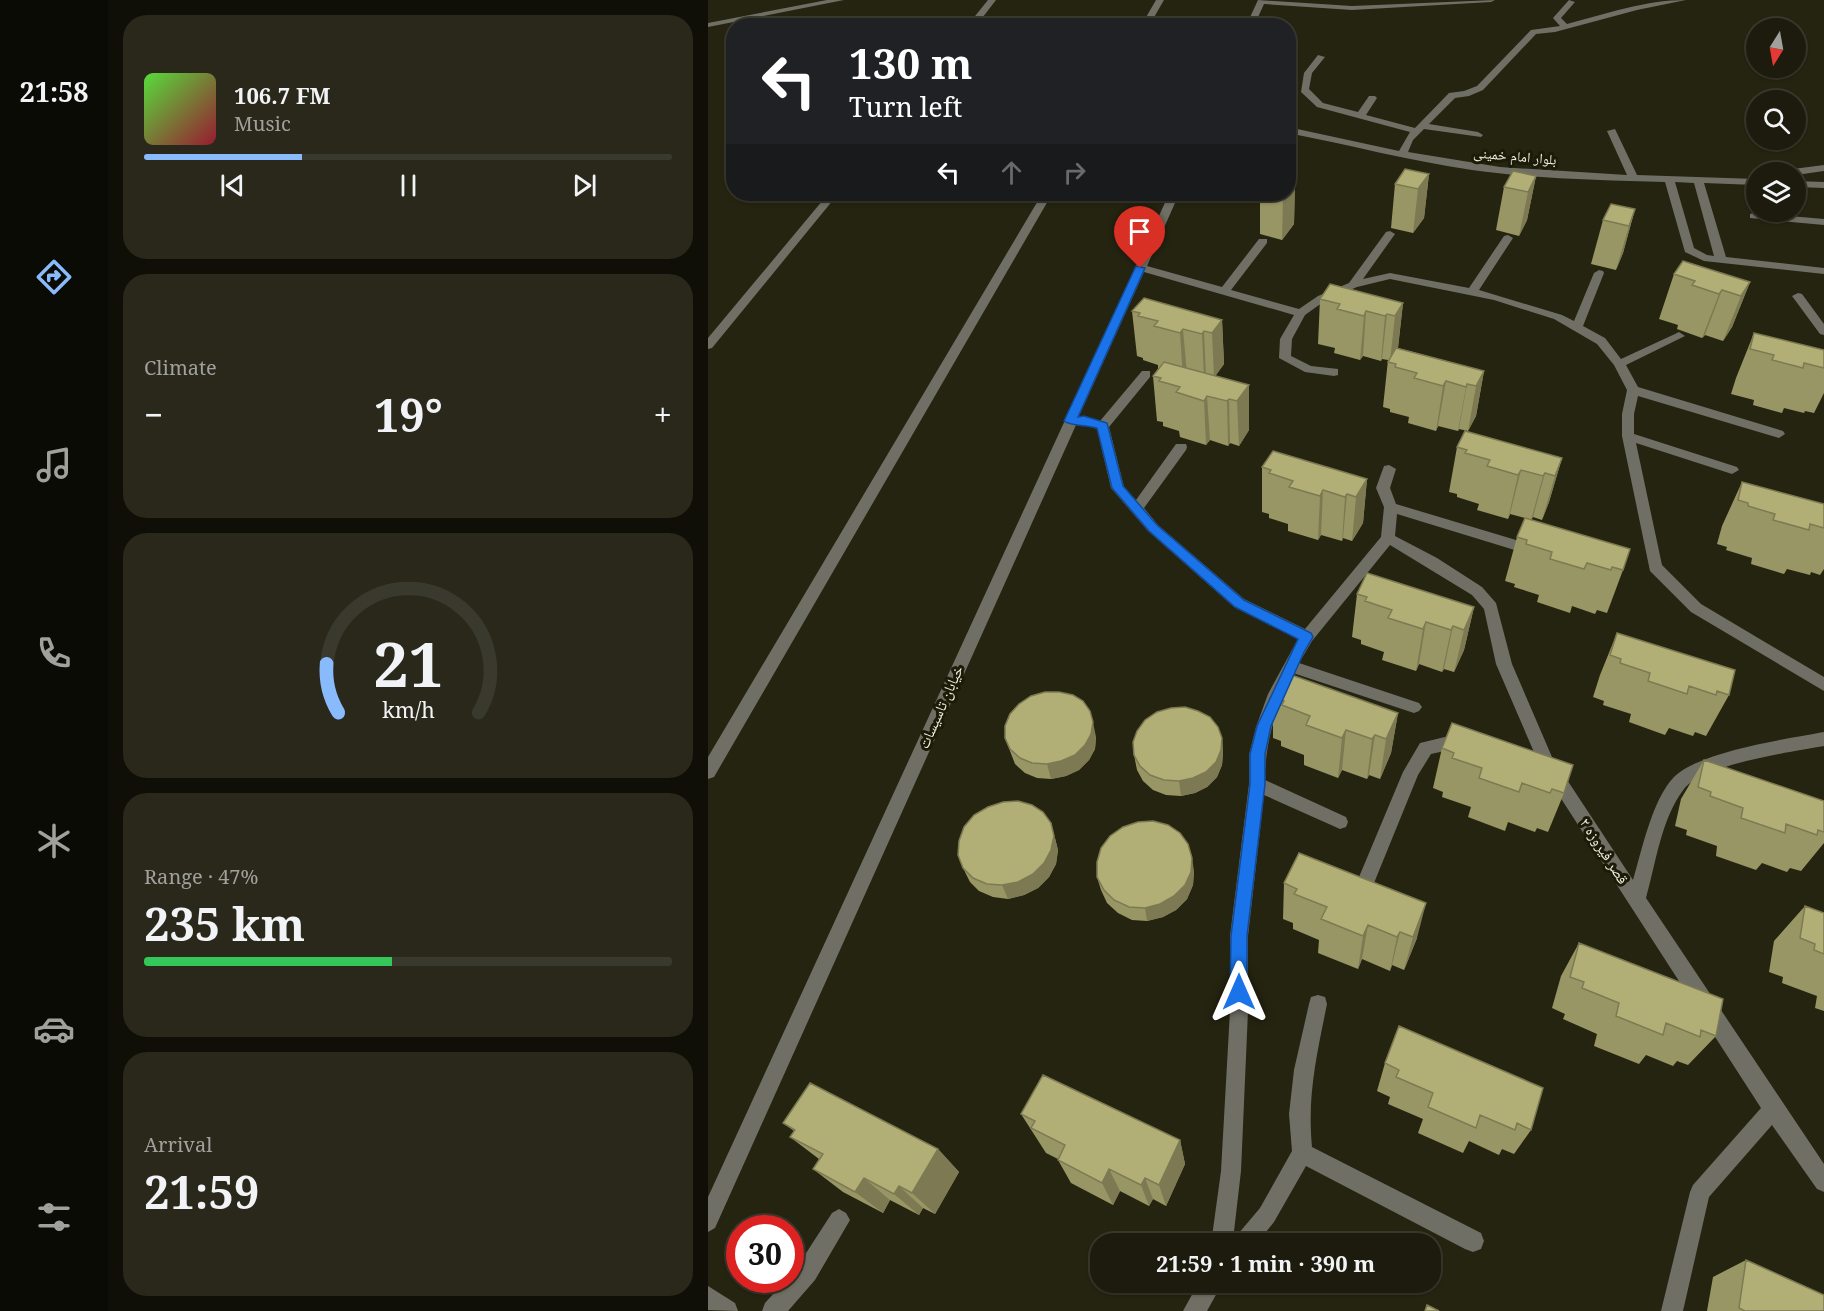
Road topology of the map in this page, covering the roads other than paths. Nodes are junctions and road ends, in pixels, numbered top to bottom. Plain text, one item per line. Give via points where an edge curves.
1 (840, 0) edge
2 (992, 0) edge
3 (1160, 0) edge
4 (1262, 0) edge
5 (1491, 0) edge
6 (1682, 0) edge
7 (1571, 2) dead end
8 (745, 18) edge
9 (977, 18) edge
10 (1150, 18) edge
11 (1254, 18) edge
12 (726, 22) edge
13 (708, 25) edge
14 (1565, 27) junction
15 (1321, 57) dead end
16 (1372, 98) dead end
17 (1360, 117) junction
18 (1420, 128) junction
19 (1296, 130) edge
20 (1612, 131) dead end
21 (1478, 135) dead end
22 (1402, 155) junction
23 (1824, 168) edge
24 (1806, 170) edge
25 (1633, 178) junction
26 (1669, 180) junction
27 (1746, 180) edge
28 (1698, 181) junction
29 (1806, 184) edge
30 (1824, 185) edge
31 (827, 201) edge
32 (1043, 201) edge
33 (1171, 201) edge
34 (1806, 220) edge
35 (1824, 222) edge
36 (1390, 234) dead end
37 (1508, 238) dead end
38 (1263, 242) dead end
39 (1721, 260) junction
40 (1140, 268) junction
41 (1824, 271) edge
42 (1599, 273) dead end
43 (1353, 285) junction
44 (1472, 291) junction
45 (1224, 292) junction
46 (1798, 296) dead end
47 (1301, 313) junction
48 (1577, 327) junction
49 (1824, 332) edge
50 (1679, 336) dead end
51 (708, 345) edge
52 (1619, 363) junction
53 (1334, 372) dead end
54 (1146, 374) dead end
55 (1633, 390) junction
56 (1070, 421) junction
57 (1102, 426) junction
58 (1779, 434) dead end
59 (1628, 436) junction
60 (1181, 447) dead end
61 (1389, 469) dead end
62 (1732, 470) dead end
63 (1391, 507) junction
64 (1136, 509) junction
65 (1388, 538) junction
66 (1552, 556) edge
67 (1307, 637) junction
68 (1290, 666) junction
69 (1824, 685) edge
70 (1414, 707) dead end
71 (1824, 739) edge
72 (1481, 751) edge
73 (1524, 759) edge
74 (1546, 761) junction
75 (708, 772) edge
76 (1257, 784) junction
77 (1340, 822) dead end
78 (1368, 877) edge
79 (1636, 901) junction
80 (1318, 1004) dead end
81 (1773, 1109) junction
82 (1302, 1153) junction
83 (1824, 1182) edge
84 (839, 1220) edge
85 (708, 1221) edge
86 (1223, 1233) edge
87 (1251, 1233) edge
88 (1473, 1241) dead end
89 (1205, 1293) edge
90 (708, 1298) edge
91 (727, 1311) edge
92 (773, 1311) edge
93 (1194, 1311) edge
94 (1672, 1311) edge

1 - 8 street
2 - 9 street
3 - 10 street
4 - 5 street via 1352,8
4 - 11 street
6 - 14 street
7 - 14 street via 1557,18
12 - 13 street
14 - 18 street via 1534,32 1480,87 1452,95
15 - 17 street via 1308,73 1304,90 1320,105
16 - 17 street
17 - 18 street
18 - 21 street
18 - 22 street via 1408,139
19 - 22 street, بلوار امام خمینی
20 - 25 street
22 - 25 street, بلوار امام خمینی via 1500,170
23 - 24 street
25 - 26 street, بلوار امام خمینی
26 - 28 street, بلوار امام خمینی
26 - 39 street via 1689,250 1704,258
27 - 28 street, بلوار امام خمینی
28 - 39 street
29 - 30 street
31 - 51 street
32 - 75 street
33 - 40 street, خیابان تاسیسات
34 - 35 street
36 - 43 street
37 - 44 street
38 - 45 street
39 - 41 street
40 - 45 street
40 - 56 street, خیابان تاسیسات
42 - 48 street
43 - 44 street via 1390,276
43 - 47 street via 1322,298
44 - 48 street via 1558,317
45 - 47 street
46 - 49 street
47 - 53 street via 1286,339 1285,358 1309,369
48 - 52 street via 1601,341
50 - 52 street
52 - 55 street
54 - 57 street
55 - 58 street
55 - 59 street
56 - 57 street via 1084,420
56 - 85 street, خیابان تاسیسات
57 - 64 street via 1118,488
59 - 62 street
59 - 69 street via 1655,567 1696,609
60 - 64 street
61 - 63 street via 1383,488
63 - 65 street
63 - 66 street
64 - 67 street via 1239,603
65 - 67 street
65 - 74 street, قصر فیروزه ۲ via 1477,591 1491,607 1514,694
67 - 68 street
68 - 70 street
68 - 76 street via 1264,726 1257,754
71 - 79 street via 1731,760 1697,771 1680,782 1662,816
72 - 78 street via 1449,743 1426,748 1411,772
73 - 74 street
74 - 79 street, قصر فیروزه ۲
76 - 77 street
76 - 86 street via 1239,936 1231,1171
79 - 81 street, قصر فیروزه ۲
80 - 82 street via 1299,1114
81 - 83 street, قصر فیروزه ۲
81 - 94 street via 1700,1192
82 - 87 street via 1267,1215
82 - 88 street
84 - 92 street via 807,1272
89 - 93 street
90 - 91 street

